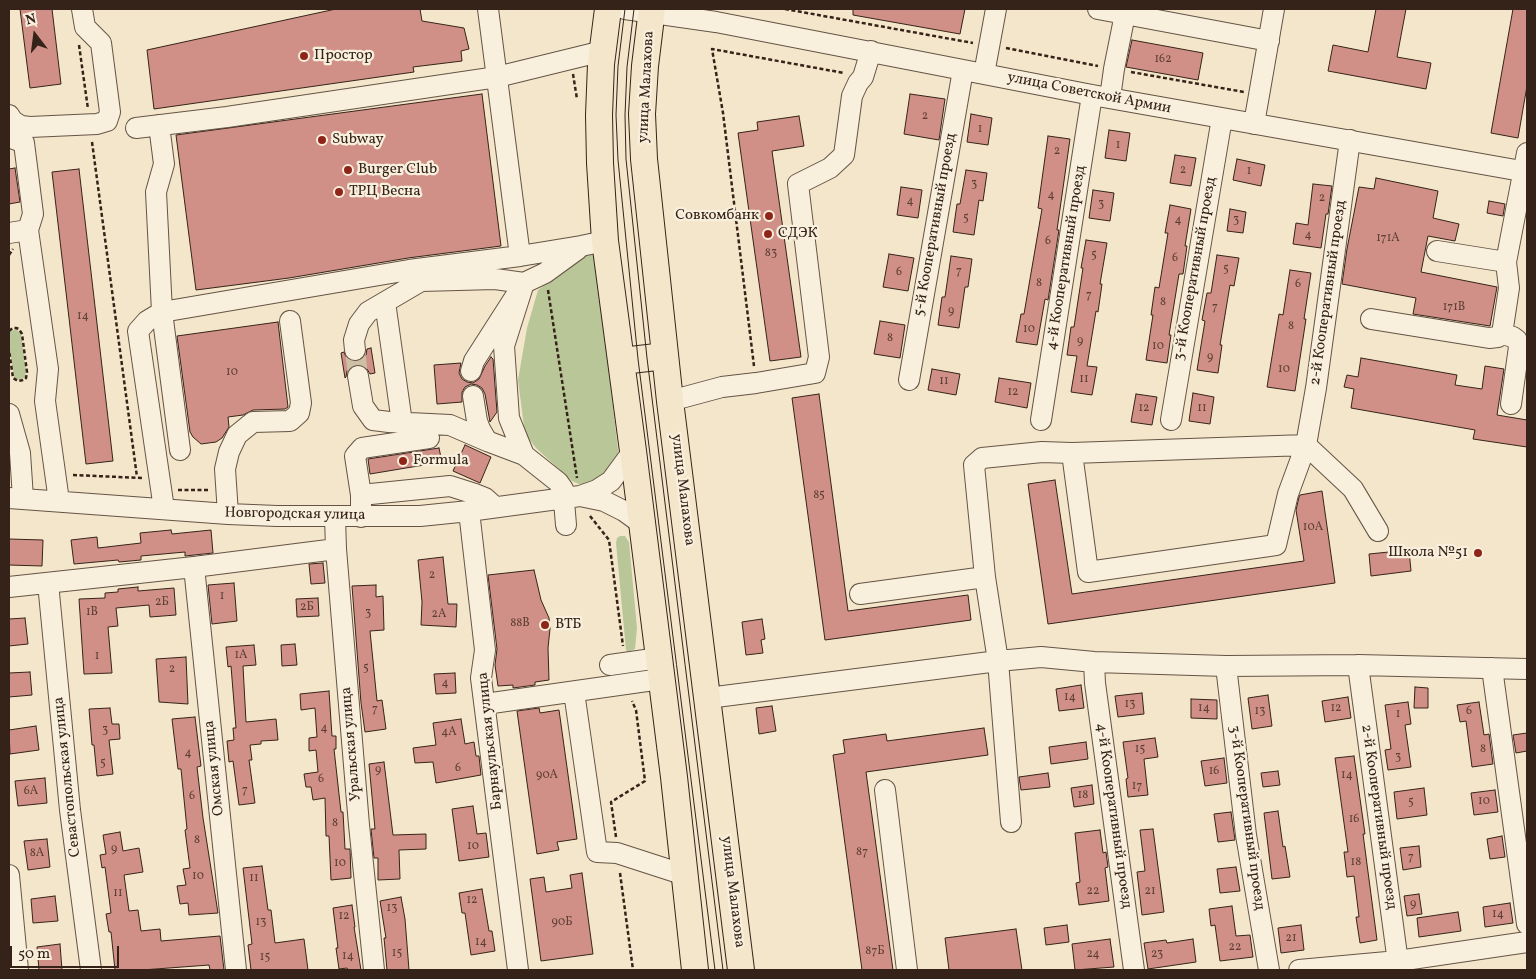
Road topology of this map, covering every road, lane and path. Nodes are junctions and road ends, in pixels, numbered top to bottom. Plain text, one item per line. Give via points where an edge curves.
1 (82, 9) edge
2 (488, 9) edge
3 (608, 9) edge
4 (625, 9) edge
5 (785, 9) edge
6 (996, 9) edge
7 (1098, 9) edge
8 (1274, 9) edge
9 (652, 10) edge
10 (1125, 14) junction
11 (78, 38) dead end
12 (1268, 41) junction
13 (990, 46) junction
14 (603, 51) junction
15 (871, 51) junction
16 (963, 70) junction
17 (984, 74) junction
18 (497, 77) junction
19 (863, 77) junction
20 (1101, 97) junction
21 (9, 115) edge
22 (1222, 118) junction
23 (90, 124) junction
24 (1254, 124) junction
25 (159, 125) junction
26 (136, 128) dead end
27 (9, 137) edge
28 (1350, 140) junction
29 (1526, 165) edge
30 (18, 232) edge
31 (593, 243) junction
32 (1437, 251) dead end
33 (520, 256) junction
34 (1506, 262) junction
35 (545, 273) junction
36 (524, 283) junction
37 (386, 302) junction
38 (162, 312) junction
39 (1370, 319) dead end
40 (290, 321) dead end
41 (9, 331) edge
42 (1502, 334) junction
43 (9, 350) edge
44 (355, 350) tunnel mouth
45 (665, 356) junction
46 (622, 361) junction
47 (471, 371) dead end
48 (358, 376) tunnel mouth
49 (909, 380) dead end
50 (756, 383) junction
51 (473, 396) dead end
52 (670, 401) junction
53 (1512, 404) dead end
54 (9, 414) edge
55 (1041, 420) dead end
56 (1171, 420) dead end
57 (402, 423) junction
58 (429, 438) dead end
59 (487, 441) junction
60 (1306, 445) junction
61 (180, 450) dead end
62 (633, 451) junction
63 (1072, 453) junction
64 (524, 455) junction
65 (56, 474) junction
66 (137, 477) junction
67 (160, 480) junction
68 (361, 495) junction
69 (16, 498) edge
70 (577, 498) junction
71 (59, 501) junction
72 (495, 507) junction
73 (164, 509) junction
74 (468, 511) junction
75 (228, 514) junction
76 (335, 516) junction
77 (361, 517) junction
78 (642, 524) junction
79 (566, 525) dead end
80 (1378, 531) dead end
81 (336, 549) junction
82 (194, 567) junction
83 (985, 577) junction
84 (48, 583) junction
85 (9, 587) edge
86 (860, 594) dead end
87 (998, 661) junction
88 (1094, 662) junction
89 (617, 664) joint
90 (1358, 665) junction
91 (1226, 666) junction
92 (660, 668) junction
93 (1492, 668) junction
94 (1527, 668) edge
95 (628, 684) junction
96 (574, 692) junction
97 (708, 698) junction
98 (485, 704) junction
99 (645, 781) dead end
100 (885, 790) dead end
101 (1011, 822) dead end
102 (9, 875) edge
103 (686, 875) junction
104 (1527, 924) edge
105 (1527, 942) edge
106 (1398, 965) edge
107 (18, 970) edge
108 (91, 970) edge
109 (236, 970) edge
110 (374, 970) edge
111 (518, 970) edge
112 (695, 970) edge
113 (741, 970) edge
114 (908, 970) edge
115 (1134, 970) edge
116 (1269, 970) edge
117 (1299, 970) edge

1 - 23 street via 84,28 101,43 110,112 107,121
2 - 18 street
3 - 14 main road
4 - 9 street, улица Советской Армии
5 - 13 path
6 - 13 street
7 - 10 street
8 - 12 street
9 - 15 street, улица Советской Армии
9 - 45 main road, улица Малахова via 644,66 642,114
10 - 12 street
10 - 20 street, 4-й Кооперативный проезд via 1114,69
11 - 23 path
12 - 24 street
13 - 17 street
14 - 18 street
14 - 31 main road via 598,115 600,163
15 - 16 street, улица Советской Армии
15 - 19 street
16 - 17 street, улица Советской Армии
16 - 49 street, 5-й Кооперативный проезд
17 - 20 street, улица Советской Армии
18 - 25 street
18 - 33 street
19 - 50 street via 852,96 844,154 830,168 798,184 819,357 814,373
19 - 50 path via 712,49 723,113
20 - 22 street, улица Советской Армии
20 - 55 street, 4-й Кооперативный проезд
21 - 23 street via 21,126 30,127
22 - 24 street, улица Советской Армии
22 - 56 street, 3-й Кооперативный проезд
23 - 66 path
24 - 28 street, улица Советской Армии
25 - 26 street
25 - 38 street via 164,164 156,192
27 - 30 street via 24,142 33,214
28 - 29 street, улица Советской Армии
28 - 60 street, 2-й Кооперативный проезд
29 - 34 street
30 - 65 street via 48,369 45,401
31 - 33 street
31 - 35 street
31 - 46 main road
32 - 34 street
33 - 38 street via 409,270
34 - 42 street via 1509,288
35 - 36 street
35 - 70 path
36 - 37 street via 495,278 421,281
36 - 47 street via 474,361
36 - 64 street via 504,346 509,418
37 - 44 street via 368,312 359,324 354,340
37 - 57 street
38 - 61 street
38 - 67 street via 138,331
39 - 42 street via 1489,338
40 - 75 street via 301,403 299,413 290,421 254,422 237,435 225,469
41 - 43 path via 16,328 22,334 27,372 24,380 13,378
42 - 53 street via 1517,340
45 - 46 main road
45 - 52 main road, улица Малахова
46 - 62 main road
48 - 57 street via 363,406 373,420
50 - 52 street via 722,387
51 - 59 street via 480,430
52 - 97 main road, улица Малахова
54 - 69 street via 20,453
57 - 59 street via 450,425
58 - 68 street via 362,448 355,456
59 - 64 street
60 - 63 street
60 - 63 street, 2-й Кооперативный проезд via 1288,494 1276,545 1088,572
60 - 80 street via 1353,489
62 - 70 street via 611,482
62 - 78 main road
63 - 83 street via 1042,452 982,458 974,465
64 - 70 street
65 - 66 path
65 - 71 street
66 - 67 path
67 - 73 street
68 - 72 street via 450,486 485,498
68 - 77 street
69 - 71 street, Новгородская улица
70 - 72 street, Новгородская улица
70 - 78 street via 604,501
70 - 79 street
70 - 89 path via 609,540
71 - 73 street, Новгородская улица
72 - 74 street, Новгородская улица
73 - 75 street, Новгородская улица
74 - 77 street, Новгородская улица
74 - 98 street, Барнаульская улица via 485,650 481,678
75 - 76 street, Новгородская улица
76 - 77 street, Новгородская улица
76 - 81 street, Уральская улица
78 - 92 main road
81 - 82 street
81 - 110 street, Уральская улица
82 - 84 street
82 - 109 street, Омская улица
83 - 86 street
83 - 87 street
84 - 85 street
84 - 108 street, Севастопольская улица via 70,810
87 - 88 street via 1041,657
87 - 97 street
87 - 101 street
88 - 91 street
88 - 115 street, 4-й Кооперативный проезд
89 - 92 street
90 - 91 street
90 - 93 street
90 - 106 street, 2-й Кооперативный проезд
91 - 116 street, 3-й Кооперативный проезд via 1246,835
92 - 95 street
92 - 103 main road
93 - 94 street
93 - 104 street
95 - 96 street
95 - 99 path via 636,710
96 - 98 street
96 - 103 street via 597,852 617,853
97 - 113 main road, улица Малахова
98 - 111 street, Барнаульская улица
100 - 114 street
102 - 107 street
103 - 112 main road
105 - 106 street
106 - 117 street

